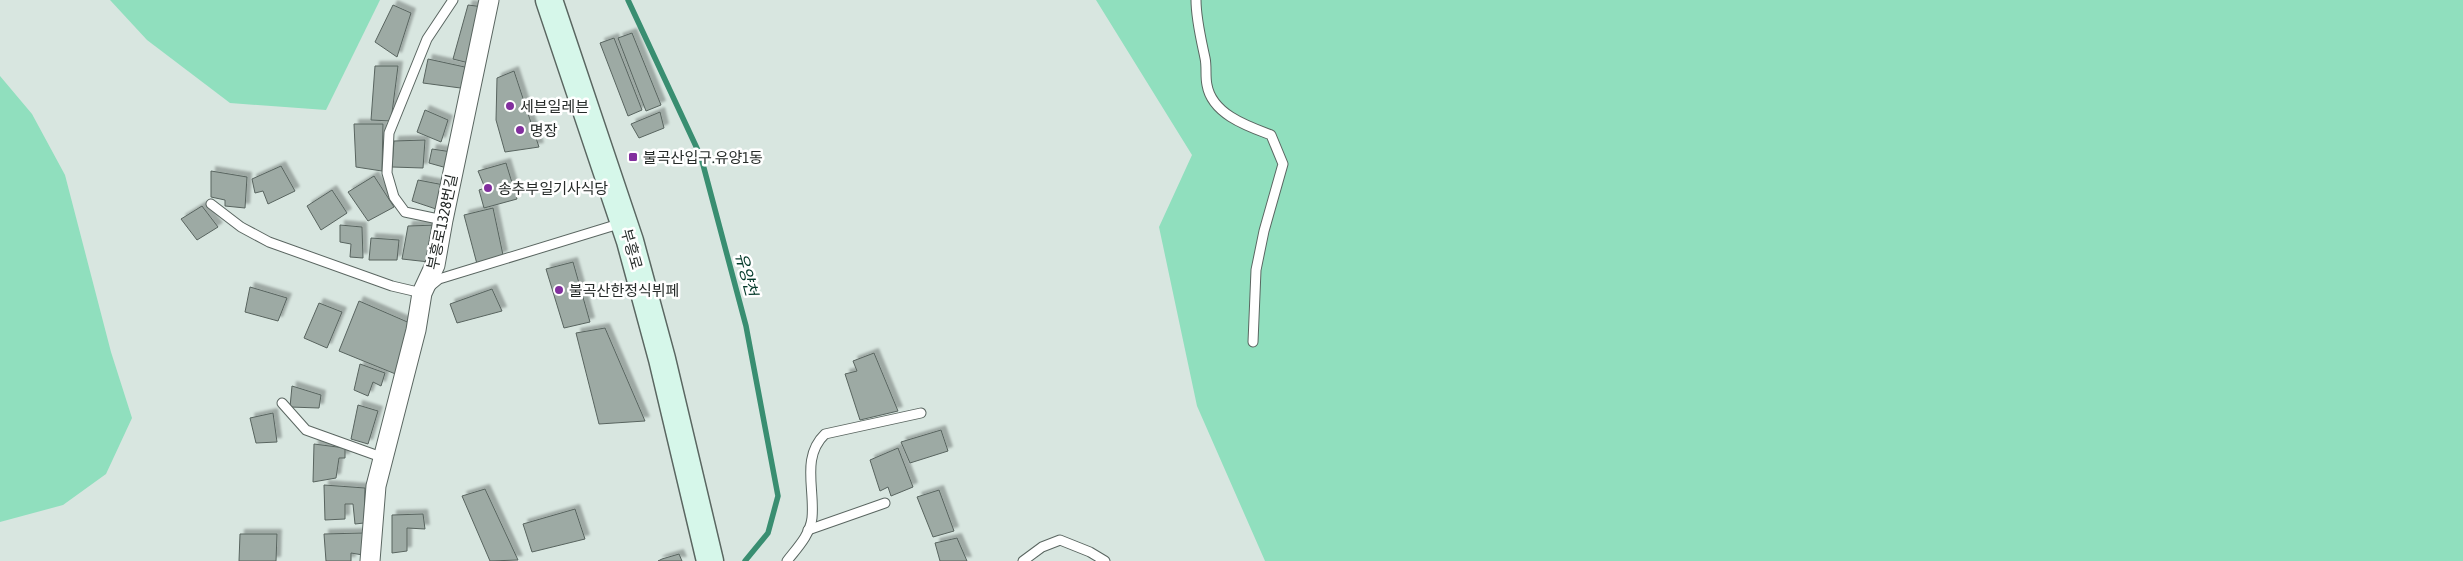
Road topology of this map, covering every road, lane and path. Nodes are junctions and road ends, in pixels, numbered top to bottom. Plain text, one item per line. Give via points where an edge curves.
1 (453, 0) edge
2 (489, 0) edge
3 (549, 0) edge
4 (1196, 0) edge
5 (211, 204) dead end
6 (443, 220) junction
7 (624, 222) junction
8 (422, 293) junction
9 (1253, 342) dead end
10 (282, 403) dead end
11 (920, 413) dead end
12 (384, 458) junction
13 (884, 503) dead end
14 (808, 530) junction
15 (370, 561) edge
16 (710, 561) edge
17 (787, 561) edge
18 (1023, 561) edge
19 (1105, 561) edge

1 - 6 lane via 427,39 389,133 387,173 394,197 404,212
2 - 6 street, 부흥로1328번길
3 - 7 main road, 부흥로
4 - 9 lane via 1207,86 1213,103 1242,125 1271,135 1283,164 1256,270
5 - 8 lane via 268,242 392,286
6 - 8 street, 부흥로1328번길 via 436,265
7 - 8 lane via 439,279
7 - 16 main road, 부흥로 via 662,359
8 - 12 street, 부흥로1328번길
10 - 12 lane via 306,430
11 - 14 lane via 825,434 817,442 810,458 812,520
12 - 15 street, 부흥로1328번길 via 376,486
13 - 14 lane
14 - 17 lane
18 - 19 lane via 1042,547 1060,540

